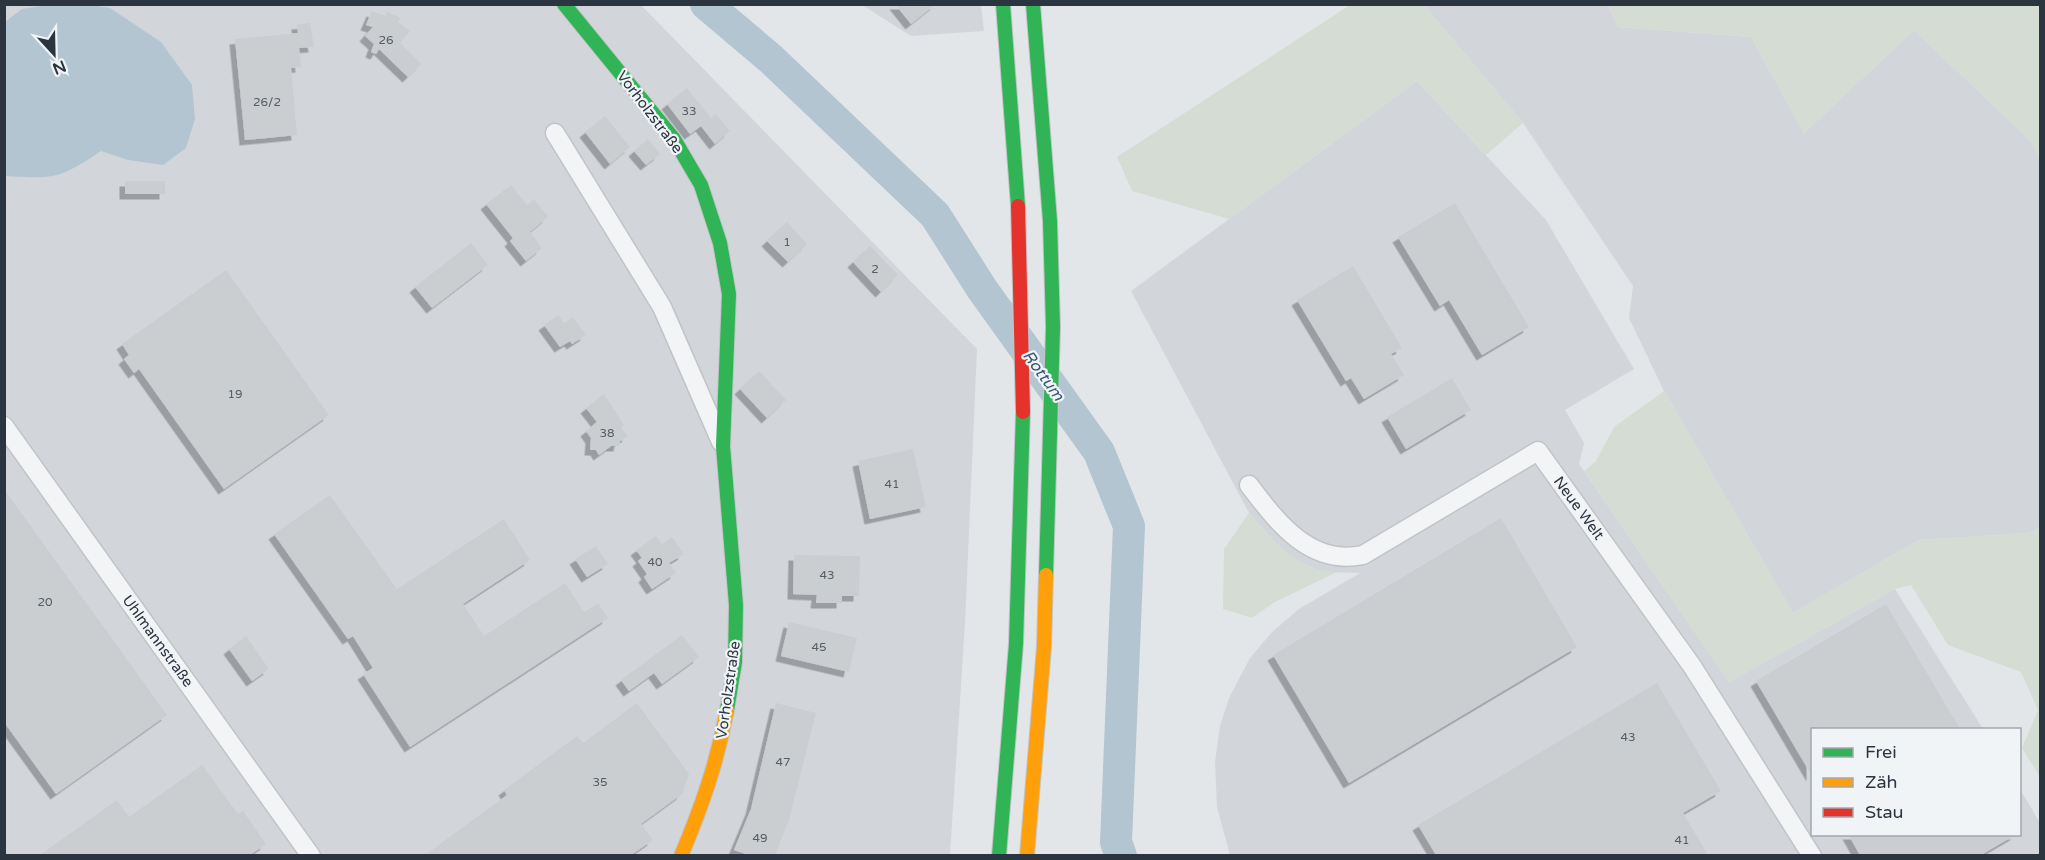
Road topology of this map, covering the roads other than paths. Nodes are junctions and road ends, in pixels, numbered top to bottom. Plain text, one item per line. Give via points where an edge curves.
1 (564, 4) edge
2 (1034, 8) edge
3 (1003, 11) edge
4 (555, 133) dead end
5 (4, 426) edge
6 (723, 446) junction
7 (1249, 485) dead end
8 (311, 855) edge
9 (681, 855) edge
10 (999, 855) edge
11 (1027, 855) edge
12 (1812, 855) edge

1 - 6 main road, Vorholzstraße via 674,138 701,185 720,243 729,294
2 - 11 main road via 1053,327 1044,646
3 - 10 main road via 1021,295 1022,461 1008,767
4 - 6 street, Vorholzstraße via 662,307
5 - 8 street, Uhlmannstraße
6 - 9 main road, Vorholzstraße via 736,605 735,662 718,758
7 - 12 street, Neue Welt via 1269,512 1308,548 1347,559 1363,555 1538,451 1692,666

